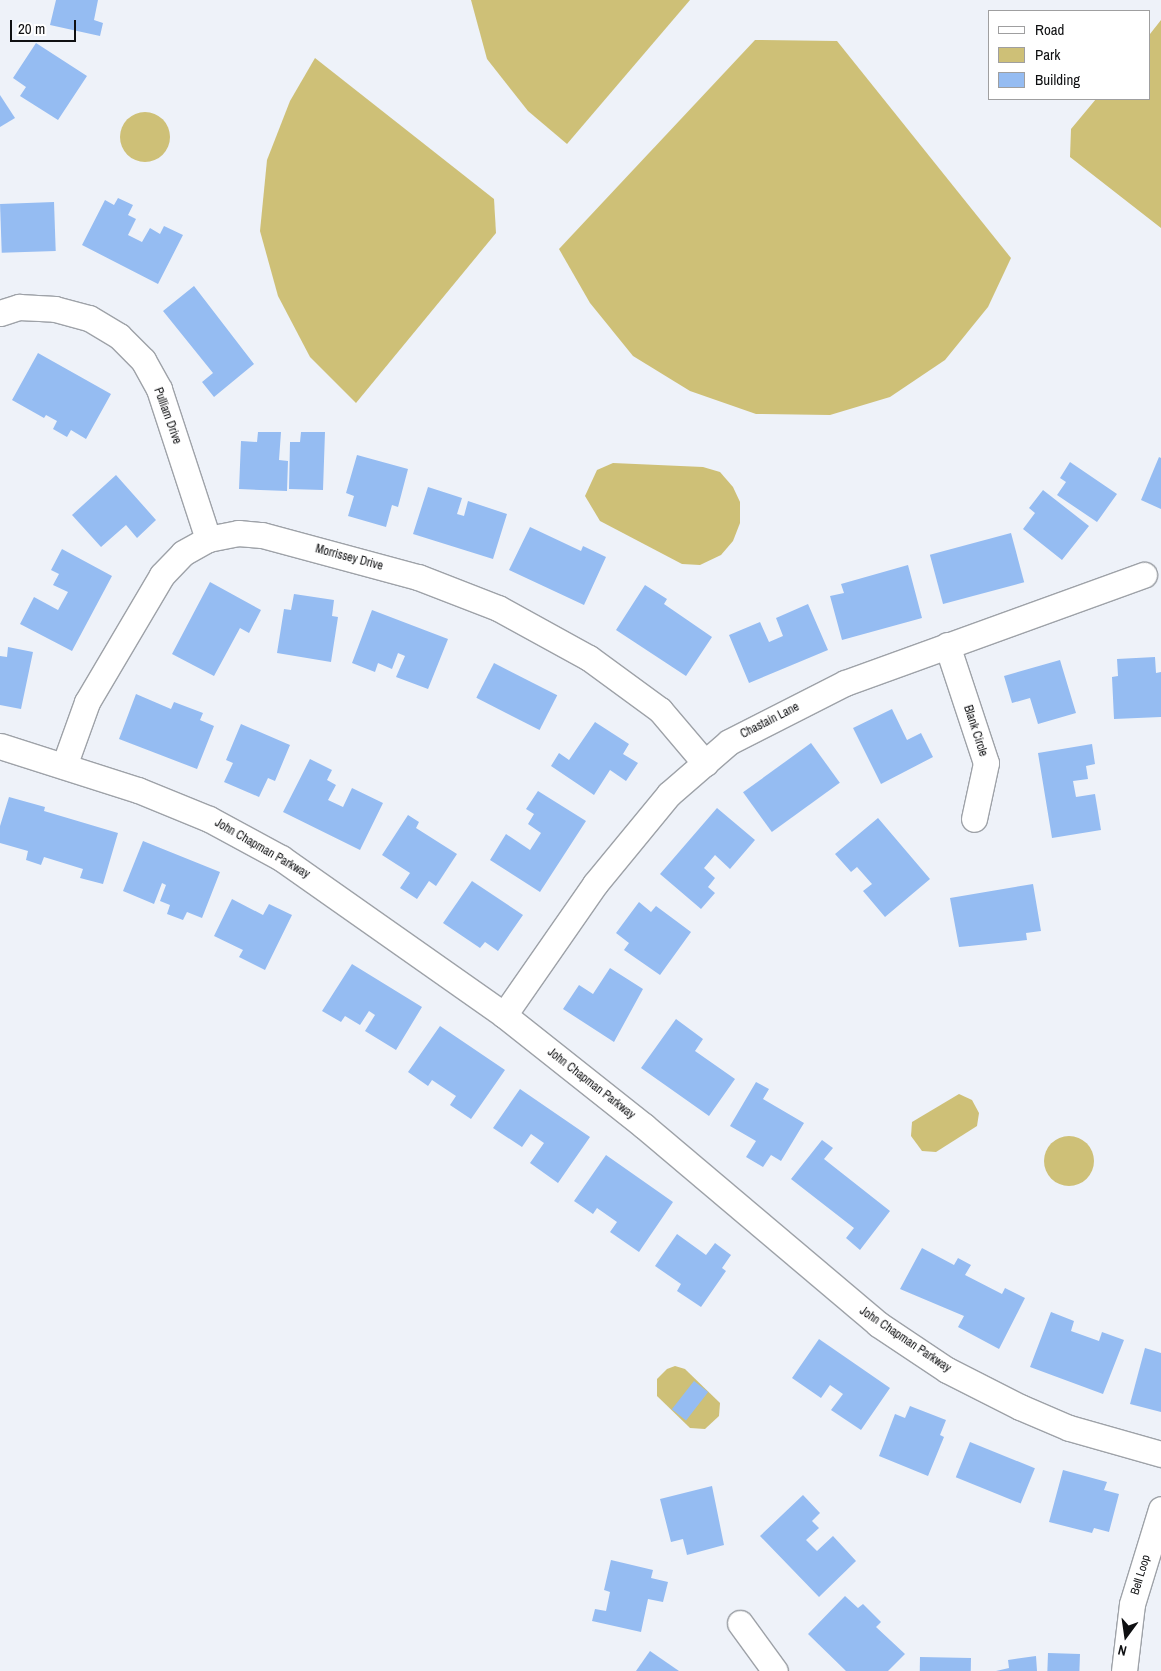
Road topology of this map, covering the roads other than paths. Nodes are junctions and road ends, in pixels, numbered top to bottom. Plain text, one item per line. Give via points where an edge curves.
1 (0, 313) edge
2 (208, 539) junction
3 (1144, 575) dead end
4 (947, 645) junction
5 (0, 746) edge
6 (705, 763) junction
7 (64, 766) junction
8 (974, 819) dead end
9 (504, 1015) junction
10 (1161, 1454) edge
11 (1161, 1509) edge
12 (740, 1623) dead end
13 (775, 1671) edge
14 (1124, 1671) edge

1 - 2 street, Pulliam Drive via 19,307 55,309 89,318 119,336 143,360 159,389
2 - 6 street, Morrissey Drive via 238,533 262,535 418,577 498,608 589,658 660,710
2 - 7 street, Morrissey Drive via 183,553 162,575 87,702
3 - 4 street, Chastain Lane
4 - 6 street, Chastain Lane via 845,683 729,742
4 - 8 street, Blank Circle via 986,763
5 - 7 street, John Chapman Parkway
6 - 9 street, Chastain Lane via 669,794 595,884
7 - 9 street, John Chapman Parkway via 209,819 281,858
9 - 10 street, John Chapman Parkway via 644,1126 839,1294 916,1350 947,1370 1069,1428
11 - 14 street, Bell Loop via 1132,1604
12 - 13 street

